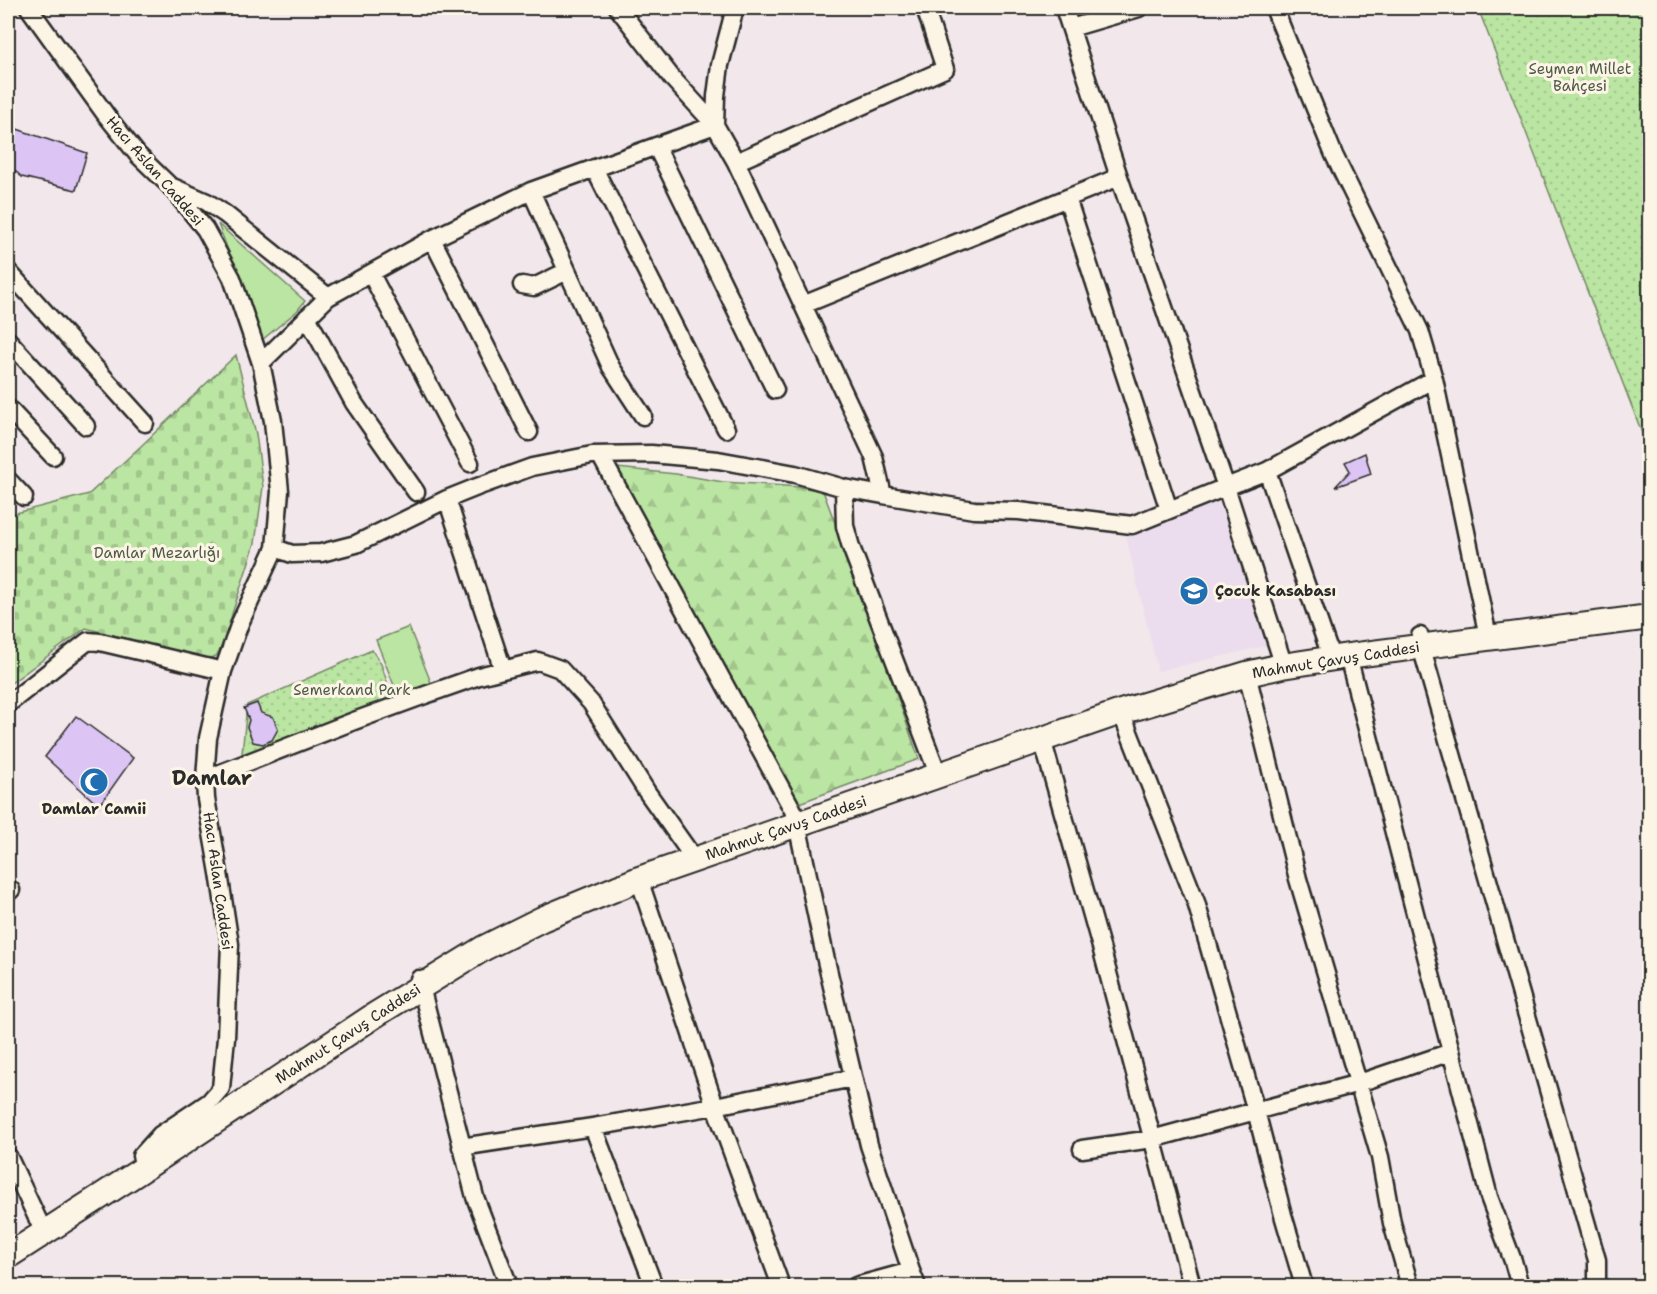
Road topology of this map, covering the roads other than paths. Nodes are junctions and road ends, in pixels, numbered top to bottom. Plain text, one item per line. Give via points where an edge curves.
1 (29, 8) edge
2 (618, 8) edge
3 (735, 8) edge
4 (925, 8) edge
5 (1064, 8) edge
6 (1139, 8) edge
7 (1274, 8) edge
8 (1071, 28) junction
9 (715, 125) junction
10 (656, 146) junction
11 (736, 162) junction
12 (594, 168) junction
13 (1119, 177) junction
14 (170, 186) junction
15 (531, 191) junction
16 (1067, 198) junction
17 (432, 239) junction
18 (8, 271) edge
19 (567, 271) junction
20 (370, 274) junction
21 (522, 285) dead end
22 (328, 297) junction
23 (803, 304) junction
24 (307, 317) junction
25 (8, 340) edge
26 (261, 363) junction
27 (1434, 379) junction
28 (775, 390) dead end
29 (8, 408) edge
30 (643, 416) dead end
31 (145, 423) dead end
32 (86, 426) dead end
33 (726, 429) dead end
34 (529, 432) dead end
35 (600, 455) junction
36 (53, 456) dead end
37 (470, 463) dead end
38 (1267, 471) junction
39 (8, 480) edge
40 (1226, 487) junction
41 (844, 488) junction
42 (416, 492) dead end
43 (884, 495) junction
44 (24, 497) dead end
45 (447, 499) junction
46 (1169, 510) junction
47 (275, 548) junction
48 (1650, 606) edge
49 (1650, 617) edge
50 (1486, 627) junction
51 (1420, 641) junction
52 (1338, 652) junction
53 (1281, 657) junction
54 (503, 670) junction
55 (223, 671) junction
56 (1247, 674) junction
57 (9, 699) edge
58 (1121, 712) junction
59 (1042, 739) junction
60 (935, 766) junction
61 (205, 779) junction
62 (796, 819) junction
63 (688, 850) junction
64 (639, 879) junction
65 (420, 980) junction
66 (1451, 1052) junction
67 (853, 1078) junction
68 (1359, 1083) junction
69 (226, 1092) junction
70 (715, 1106) junction
71 (1256, 1111) junction
72 (593, 1127) junction
73 (1152, 1139) junction
74 (461, 1147) junction
75 (1082, 1149) dead end
76 (8, 1156) edge
77 (39, 1222) junction
78 (8, 1243) edge
79 (8, 1256) edge
80 (910, 1270) junction
81 (509, 1287) edge
82 (654, 1287) edge
83 (781, 1287) edge
84 (856, 1287) edge
85 (918, 1287) edge
86 (1192, 1287) edge
87 (1305, 1287) edge
88 (1410, 1287) edge
89 (1520, 1287) edge
90 (1597, 1287) edge

1 - 14 street, Hacı Aslan Caddesi via 106,115
2 - 9 street via 672,78
3 - 9 street via 720,65
4 - 11 street via 945,69
5 - 8 street
6 - 8 street
7 - 27 street via 1334,155 1420,331
8 - 13 street
9 - 10 street
9 - 11 street
10 - 12 street
10 - 28 street
11 - 23 street
12 - 15 street
12 - 33 street
13 - 16 street
13 - 40 street
14 - 22 street via 225,214
14 - 26 street, Hacı Aslan Caddesi via 204,229 232,278
15 - 17 street
15 - 19 street
16 - 23 street
16 - 46 street
17 - 20 street
17 - 34 street
18 - 31 street
19 - 21 street via 534,287
19 - 30 street via 611,367
20 - 22 street
20 - 37 street
22 - 24 street
23 - 43 street via 874,457
24 - 26 street
24 - 42 street via 354,403
25 - 32 street
26 - 47 street, Hacı Aslan Caddesi via 273,421 280,491
27 - 38 street
27 - 50 street
29 - 36 street
35 - 41 street via 651,454 718,460 795,474
35 - 45 street via 532,467
35 - 62 street
38 - 40 street
38 - 52 street
39 - 44 street
40 - 46 street
40 - 53 street
41 - 43 street
41 - 60 street via 844,526
43 - 46 street via 974,510 1132,525
45 - 47 street via 356,544 321,553 292,554
45 - 54 street
47 - 55 street, Hacı Aslan Caddesi via 240,623
48 - 50 main road
49 - 51 main road, Mahmut Çavuş Caddesi
50 - 51 main road
51 - 52 main road, Mahmut Çavuş Caddesi
51 - 90 street via 1597,1260
52 - 53 main road
52 - 56 main road, Mahmut Çavuş Caddesi
52 - 66 street
53 - 60 main road via 1161,690
54 - 61 street via 378,712
54 - 63 street via 538,661 560,669 591,703
55 - 57 street via 88,641
55 - 61 street, Hacı Aslan Caddesi via 208,738
56 - 58 main road, Mahmut Çavuş Caddesi
56 - 68 street via 1298,879
58 - 59 main road, Mahmut Çavuş Caddesi
58 - 71 street via 1196,902
59 - 62 main road, Mahmut Çavuş Caddesi
59 - 73 street
60 - 62 main road
61 - 69 street, Hacı Aslan Caddesi via 230,944
62 - 63 main road
62 - 64 main road, Mahmut Çavuş Caddesi
62 - 67 street
63 - 65 main road via 644,864 494,929
64 - 65 main road, Mahmut Çavuş Caddesi via 542,919
64 - 70 street
65 - 69 main road via 359,1011
65 - 74 street
65 - 79 main road, Mahmut Çavuş Caddesi via 365,1021
66 - 68 street
66 - 89 street via 1489,1197
67 - 70 street
67 - 80 street via 869,1144
68 - 71 street
68 - 88 street
69 - 77 main road via 141,1156
70 - 72 street
70 - 83 street
71 - 73 street
71 - 87 street
72 - 74 street
72 - 82 street
73 - 75 street
73 - 86 street
74 - 81 street
76 - 77 street
77 - 78 main road
80 - 84 street
80 - 85 street

